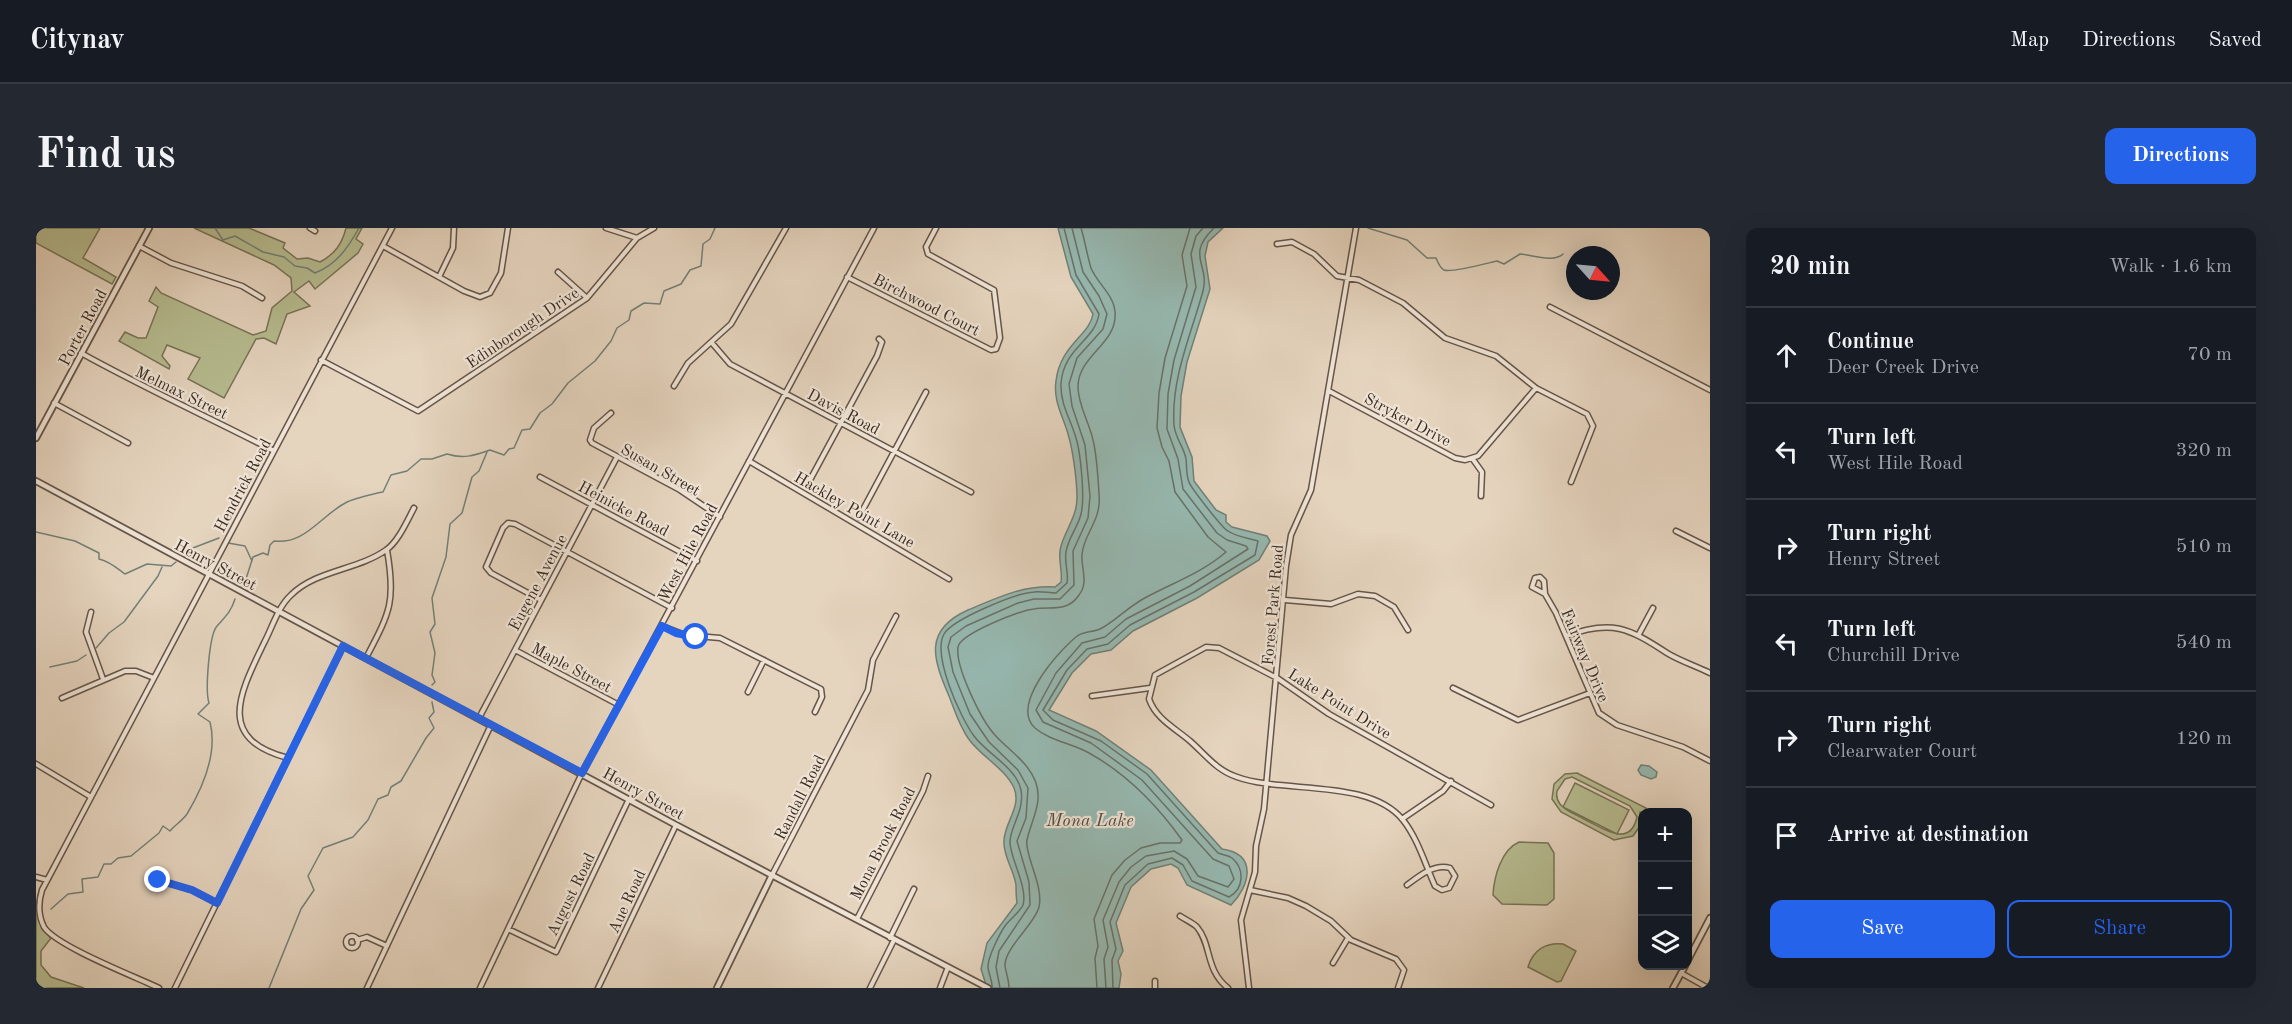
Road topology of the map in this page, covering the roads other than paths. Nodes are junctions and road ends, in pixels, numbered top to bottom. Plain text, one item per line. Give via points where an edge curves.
1 (149, 228) edge
2 (392, 228) edge
3 (454, 228) edge
4 (508, 228) edge
5 (606, 228) edge
6 (654, 228) edge
7 (786, 228) edge
8 (874, 228) edge
9 (936, 228) edge
10 (1356, 228) edge
11 (637, 238) junction
12 (1277, 244) dead end
13 (139, 246) junction
14 (383, 246) junction
15 (558, 272) dead end
16 (439, 277) junction
17 (847, 277) junction
18 (1348, 278) junction
19 (262, 298) dead end
20 (587, 298) junction
21 (1550, 307) dead end
22 (879, 339) dead end
23 (712, 343) junction
24 (81, 353) junction
25 (321, 360) junction
26 (674, 386) dead end
27 (1536, 388) junction
28 (1710, 390) edge
29 (1329, 391) junction
30 (926, 392) dead end
31 (785, 394) junction
32 (54, 403) junction
33 (611, 413) dead end
34 (840, 423) junction
35 (36, 438) edge
36 (128, 443) dead end
37 (274, 451) junction
38 (894, 451) junction
39 (617, 457) junction
40 (1472, 458) junction
41 (749, 461) junction
42 (540, 477) dead end
43 (810, 480) dead end
44 (36, 481) edge
45 (1571, 482) dead end
46 (971, 492) dead end
47 (1481, 496) dead end
48 (592, 504) junction
49 (414, 508) dead end
50 (720, 517) junction
51 (859, 518) dead end
52 (1676, 531) dead end
53 (1710, 548) edge
54 (387, 550) junction
55 (566, 552) junction
56 (697, 561) junction
57 (209, 574) junction
58 (949, 579) dead end
59 (1545, 594) junction
60 (541, 600) junction
61 (1285, 600) junction
62 (672, 608) junction
63 (1653, 608) dead end
64 (91, 612) dead end
65 (280, 612) junction
66 (896, 616) dead end
67 (662, 626) junction
68 (1408, 630) dead end
69 (1639, 634) junction
70 (1566, 636) junction
71 (343, 646) junction
72 (515, 650) junction
73 (366, 658) junction
74 (764, 660) junction
75 (1710, 673) edge
76 (154, 678) junction
77 (1277, 678) junction
78 (103, 679) junction
79 (1150, 688) junction
80 (1453, 688) dead end
81 (748, 692) dead end
82 (1590, 693) junction
83 (1092, 696) dead end
84 (62, 698) dead end
85 (619, 705) junction
86 (815, 712) dead end
87 (478, 718) junction
88 (491, 725) junction
89 (288, 758) junction
90 (1710, 761) edge
91 (36, 764) edge
92 (582, 773) junction
93 (928, 776) dead end
94 (1451, 781) junction
95 (1266, 784) junction
96 (91, 797) junction
97 (629, 799) junction
98 (1491, 805) dead end
99 (1402, 819) junction
100 (676, 825) junction
101 (1429, 871) junction
102 (772, 876) junction
103 (36, 877) edge
104 (46, 880) junction
105 (158, 880) dead end
106 (1407, 885) dead end
107 (914, 889) dead end
108 (1251, 890) junction
109 (217, 903) junction
110 (1180, 916) dead end
111 (1710, 918) edge
112 (856, 920) junction
113 (508, 929) junction
114 (1348, 938) junction
115 (892, 939) junction
116 (357, 940) dead end
117 (387, 946) junction
118 (1692, 952) edge
119 (1333, 963) dead end
120 (948, 967) junction
121 (1683, 970) edge
122 (1681, 973) junction
123 (1155, 981) dead end
124 (159, 988) edge
125 (175, 988) edge
126 (367, 988) edge
127 (480, 988) edge
128 (598, 988) edge
129 (717, 988) edge
130 (870, 988) edge
131 (940, 988) edge
132 (988, 988) edge
133 (1155, 988) edge
134 (1228, 988) edge
135 (1249, 988) edge
136 (1398, 988) edge
137 (1673, 988) edge
138 (1708, 988) edge

1 - 13 street, Porter Road
2 - 14 street, Hendrick Road
3 - 16 street via 453,248
4 - 16 street via 501,273 490,293 474,296
5 - 11 street
6 - 11 street, Edinborough Drive
7 - 23 street via 731,324
8 - 17 street, West Hile Road
9 - 17 street, Birchwood Court via 926,247 928,254 994,290 1000,338 996,349 991,350
10 - 18 street, Forest Park Road
11 - 20 street, Edinborough Drive
12 - 18 street via 1292,242 1314,254 1337,276
13 - 19 street via 171,263 242,286
13 - 24 street, Porter Road
14 - 16 street
14 - 25 street, Hendrick Road
15 - 20 street
17 - 31 street, West Hile Road
18 - 27 street via 1402,303 1445,338 1496,356
18 - 29 street, Forest Park Road
20 - 25 street, Edinborough Drive via 418,411
21 - 28 street
22 - 34 street via 882,342 877,356
23 - 26 street via 688,363
23 - 31 street, Davis Road via 727,362
24 - 32 street, Porter Road
24 - 37 street, Melmax Street
25 - 37 street, Hendrick Road
27 - 40 street via 1478,456
27 - 45 street via 1592,420
29 - 40 street, Stryker Drive via 1455,458
29 - 61 street, Forest Park Road via 1310,494 1291,535
30 - 38 street
31 - 34 street, Davis Road
31 - 41 street, West Hile Road
32 - 35 street, Porter Road
32 - 36 street
33 - 39 street, Susan Street via 594,428 590,440
34 - 38 street, Davis Road
34 - 43 street
37 - 57 street, Hendrick Road
38 - 46 street, Davis Road
38 - 51 street
39 - 48 street, Eugene Avenue
39 - 50 street, Susan Street via 680,490
40 - 47 street via 1482,472
41 - 50 street, West Hile Road
41 - 58 street, Hackley Point Lane
42 - 48 street, Heinicke Road
44 - 57 street, Henry Street
48 - 55 street, Eugene Avenue
48 - 56 street, Heinicke Road
49 - 54 street
50 - 56 street, West Hile Road
52 - 53 street
54 - 65 street via 305,584 290,595
54 - 73 street via 392,600
55 - 60 street, Eugene Avenue
55 - 60 street via 508,523 503,528 486,567
55 - 62 street
56 - 62 street, West Hile Road
57 - 65 street, Henry Street
57 - 76 street, Hendrick Road
59 - 59 street, Fairway Drive via 1532,587 1535,578 1543,579
59 - 70 street, Fairway Drive
60 - 72 street, Eugene Avenue
61 - 68 street via 1331,604 1358,594 1375,596 1394,607
61 - 77 street, Forest Park Road
62 - 67 street, West Hile Road
63 - 69 street
64 - 78 street via 86,632
65 - 71 street, Henry Street
65 - 89 street via 243,689 239,720 250,741
66 - 102 street, Randall Road via 873,660 868,690
67 - 74 street via 685,635 720,638
67 - 85 street, West Hile Road
69 - 70 street via 1598,627
69 - 75 street
70 - 82 street, Fairway Drive
71 - 73 street, Henry Street
71 - 89 street
72 - 85 street, Maple Street
72 - 87 street, Eugene Avenue
73 - 87 street, Henry Street
74 - 81 street
74 - 86 street via 820,689 822,697
76 - 78 street via 125,671
76 - 96 street, Hendrick Road
77 - 79 street, Lake Point Drive via 1213,646 1158,672
77 - 94 street, Lake Point Drive via 1329,714
77 - 95 street, Forest Park Road
78 - 84 street
79 - 83 street
79 - 95 street via 1149,699 1156,713 1212,764 1237,778
80 - 82 street via 1518,720
82 - 90 street, Fairway Drive via 1599,713 1607,720 1683,747
85 - 92 street, West Hile Road
87 - 88 street, Henry Street
88 - 92 street, Henry Street
88 - 117 street
89 - 109 street
91 - 96 street
92 - 97 street, Henry Street
92 - 113 street, West Hile Road
93 - 112 street, Mona Brook Road
94 - 98 street, Lake Point Drive
94 - 99 street
95 - 99 street via 1372,800
95 - 108 street, Forest Park Road
96 - 104 street, Hendrick Road
97 - 100 street, Henry Street
97 - 113 street, August Road via 556,952
99 - 101 street
100 - 102 street, Henry Street
100 - 128 street, Aue Road
101 - 101 street via 1435,886 1442,890 1455,881 1453,872 1445,866
101 - 106 street
102 - 112 street, Henry Street
102 - 129 street, Randall Road
103 - 104 street
104 - 124 street, Hendrick Road via 39,911 49,932 63,943
105 - 109 street via 192,890
107 - 115 street
108 - 114 street via 1306,906 1331,921
108 - 135 street, Forest Park Road via 1241,920
109 - 125 street
110 - 134 street via 1199,931 1211,968
111 - 118 street
112 - 115 street, Henry Street
113 - 127 street, West Hile Road
114 - 119 street
114 - 136 street via 1402,964 1403,977
115 - 120 street, Henry Street
115 - 130 street
116 - 117 street via 367,937
117 - 126 street
120 - 131 street
120 - 132 street, Henry Street
121 - 122 street
122 - 137 street
122 - 138 street
123 - 133 street

